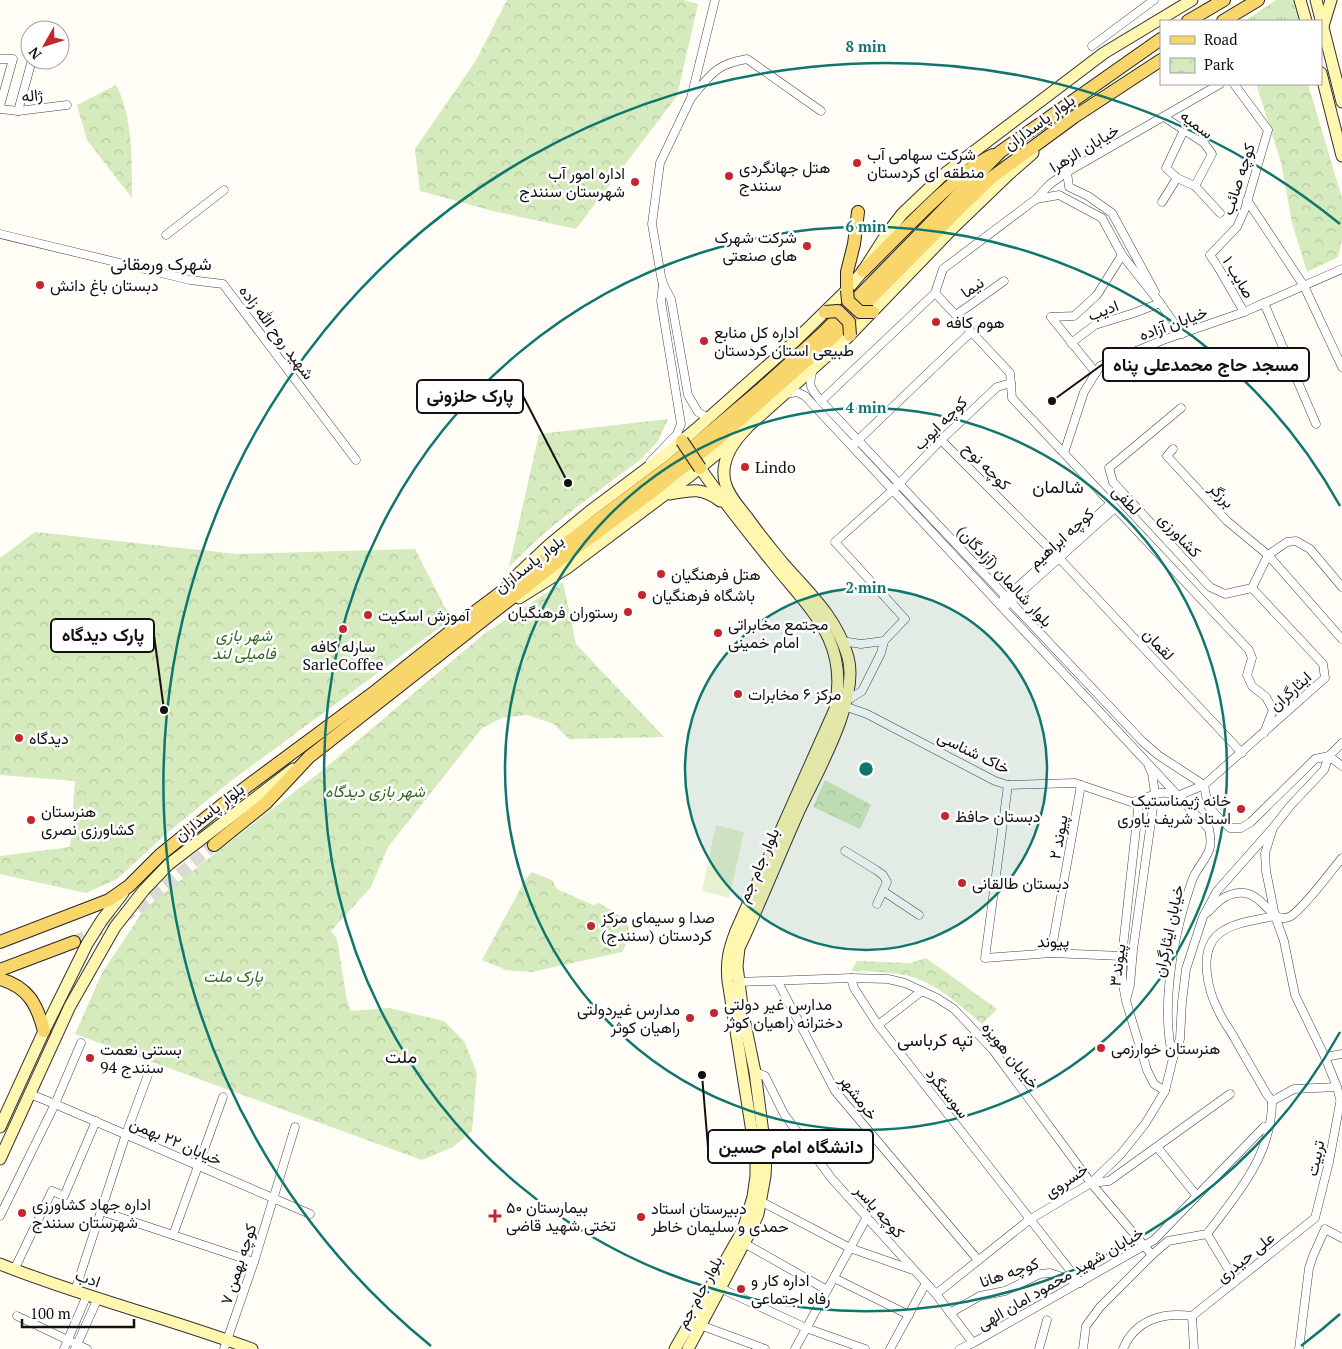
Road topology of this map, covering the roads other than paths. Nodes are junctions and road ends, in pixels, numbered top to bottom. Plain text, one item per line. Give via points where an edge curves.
1 (715, 0) edge
2 (1154, 0) edge
3 (1192, 0) edge
4 (1224, 0) edge
5 (1258, 0) edge
6 (1331, 0) edge
7 (1316, 1) edge
8 (1301, 3) edge
9 (1190, 20) edge
10 (1225, 20) edge
11 (1306, 20) edge
12 (1324, 26) junction
13 (1160, 40) edge
14 (1092, 46) dead end
15 (0, 60) edge
16 (1160, 61) edge
17 (29, 70) edge
18 (1322, 77) edge
19 (1218, 85) edge
20 (1235, 85) edge
21 (690, 98) junction
22 (1342, 102) edge
23 (67, 105) dead end
24 (0, 108) edge
25 (821, 110) dead end
26 (18, 111) junction
27 (1164, 117) junction
28 (1184, 130) junction
29 (1047, 136) junction
30 (1000, 152) junction
31 (1342, 156) edge
32 (1067, 172) junction
33 (1177, 178) junction
34 (1195, 186) junction
35 (224, 190) dead end
36 (1036, 198) junction
37 (1247, 200) junction
38 (1162, 202) dead end
39 (858, 212) dead end
40 (1220, 213) dead end
41 (0, 234) edge
42 (166, 235) dead end
43 (1122, 255) junction
44 (1210, 255) joint
45 (1342, 269) edge
46 (863, 271) junction
47 (1004, 281) dead end
48 (663, 284) junction
49 (1304, 286) junction
50 (847, 290) junction
51 (935, 293) junction
52 (1160, 303) junction
53 (1264, 303) junction
54 (826, 312) junction
55 (873, 312) junction
56 (1244, 312) junction
57 (956, 315) junction
58 (971, 332) junction
59 (1182, 334) junction
60 (850, 335) junction
61 (1071, 342) junction
62 (681, 359) junction
63 (672, 361) junction
64 (1342, 367) edge
65 (814, 368) junction
66 (1096, 373) junction
67 (1011, 383) junction
68 (785, 394) junction
69 (821, 401) junction
70 (1181, 408) dead end
71 (708, 418) junction
72 (1316, 424) dead end
73 (746, 428) junction
74 (858, 440) junction
75 (941, 440) junction
76 (682, 441) junction
77 (852, 446) junction
78 (1173, 449) dead end
79 (1064, 453) junction
80 (356, 460) dead end
81 (700, 468) junction
82 (644, 471) junction
83 (899, 484) junction
84 (893, 490) junction
85 (666, 494) junction
86 (1113, 505) junction
87 (730, 509) junction
88 (1268, 555) junction
89 (1057, 556) junction
90 (1342, 587) edge
91 (1252, 588) junction
92 (809, 598) junction
93 (1008, 600) junction
94 (1001, 606) junction
95 (484, 613) junction
96 (1342, 639) edge
97 (842, 641) junction
98 (884, 641) junction
99 (1077, 672) junction
100 (1070, 679) junction
101 (845, 704) junction
102 (1264, 733) junction
103 (1342, 743) edge
104 (1242, 753) junction
105 (1329, 756) junction
106 (309, 757) junction
107 (1145, 760) junction
108 (1342, 766) edge
109 (1008, 785) junction
110 (1081, 785) junction
111 (1204, 785) junction
112 (1155, 793) junction
113 (1180, 796) junction
114 (1139, 801) junction
115 (1272, 829) junction
116 (214, 845) tunnel mouth
117 (845, 851) dead end
118 (1342, 858) edge
119 (129, 886) junction
120 (883, 891) junction
121 (877, 904) dead end
122 (919, 915) dead end
123 (1202, 916) junction
124 (1275, 916) junction
125 (0, 942) edge
126 (74, 942) tunnel mouth
127 (1051, 953) junction
128 (1122, 956) junction
129 (0, 970) edge
130 (851, 978) junction
131 (0, 979) edge
132 (739, 982) junction
133 (778, 982) junction
134 (922, 991) junction
135 (1126, 1001) junction
136 (878, 1025) junction
137 (44, 1031) junction
138 (81, 1043) dead end
139 (1342, 1054) edge
140 (1325, 1056) junction
141 (1173, 1058) junction
142 (149, 1072) dead end
143 (755, 1072) junction
144 (1337, 1087) junction
145 (1165, 1091) junction
146 (30, 1094) junction
147 (1230, 1094) dead end
148 (223, 1098) dead end
149 (1272, 1101) junction
150 (55, 1104) junction
151 (1341, 1104) edge
152 (96, 1121) junction
153 (1264, 1126) dead end
154 (0, 1127) edge
155 (295, 1127) dead end
156 (126, 1134) junction
157 (1157, 1147) junction
158 (0, 1159) edge
159 (199, 1166) junction
160 (1091, 1183) junction
161 (1197, 1196) junction
162 (274, 1198) junction
163 (760, 1200) junction
164 (101, 1212) junction
165 (310, 1214) dead end
166 (0, 1216) edge
167 (867, 1217) junction
168 (1315, 1218) joint
169 (1030, 1220) junction
170 (1207, 1234) junction
171 (173, 1235) junction
172 (1342, 1238) edge
173 (744, 1244) junction
174 (1144, 1247) junction
175 (850, 1248) junction
176 (1152, 1255) junction
177 (978, 1260) junction
178 (254, 1262) junction
179 (0, 1264) edge
180 (1227, 1267) dead end
181 (14, 1270) junction
182 (915, 1271) junction
183 (834, 1278) junction
184 (926, 1283) junction
185 (1080, 1283) junction
186 (720, 1288) junction
187 (827, 1290) junction
188 (75, 1291) junction
189 (936, 1294) junction
190 (92, 1297) junction
191 (950, 1313) junction
192 (909, 1315) junction
193 (17, 1316) dead end
194 (1192, 1316) junction
195 (1047, 1320) dead end
196 (696, 1322) junction
197 (806, 1328) junction
198 (67, 1340) junction
199 (225, 1344) edge
200 (973, 1346) edge
201 (76, 1347) edge
202 (64, 1349) edge
203 (87, 1349) edge
204 (252, 1349) edge
205 (675, 1349) edge
206 (688, 1349) edge
207 (765, 1349) edge
208 (795, 1349) edge
209 (865, 1349) edge
210 (890, 1349) edge
211 (960, 1349) edge
212 (1039, 1349) edge
213 (1083, 1349) edge
214 (1123, 1349) edge
215 (1194, 1349) edge
216 (1299, 1349) edge

1 - 21 street
2 - 14 street
3 - 46 main road via 1096,58 944,175 902,214
4 - 9 main road
5 - 10 main road
6 - 12 main road
7 - 8 main road
7 - 12 main road
8 - 11 main road
12 - 22 main road
13 - 30 main road, بلوار پاسداران
15 - 24 street via 13,60
16 - 29 main road, بلوار پاسداران
17 - 26 street
18 - 31 main road
19 - 27 street, خیابان الزهرا
20 - 37 street, کوچه صائب via 1268,130
21 - 25 street via 714,71 729,62 747,59
21 - 48 street via 660,163 652,224
23 - 26 street, ژاله
24 - 26 street, ژاله
27 - 28 street, سمیه
27 - 32 street, خیابان الزهرا
28 - 33 street via 1166,168
28 - 34 street, سمیه via 1204,143 1212,154
29 - 55 main road via 1033,154 956,226
29 - 95 main road, بلوار پاسداران via 991,178 831,339 727,432 648,496
30 - 46 main road via 982,160 954,183 913,219
30 - 95 main road, بلوار پاسداران via 837,318 762,388 671,465
32 - 36 street, خیابان الزهرا
32 - 52 street via 1069,187 1112,213 1149,277
33 - 34 street
33 - 38 street
34 - 40 street
35 - 42 street
36 - 43 street via 1059,195 1102,218
36 - 51 street, خیابان الزهرا via 943,269
37 - 44 street, کوچه صائب via 1237,227
37 - 49 street
39 - 50 main road via 847,272
41 - 80 street, شهید روح الله زاده via 190,280 223,284
43 - 52 street
43 - 61 street, ادیب via 1097,295 1074,316 1051,317
44 - 56 street, صایب ۱
45 - 49 street, خیابان آزاده
46 - 50 main road
47 - 57 street, نیما
48 - 62 street via 671,299
48 - 63 street via 661,300
49 - 53 street, خیابان آزاده
49 - 64 street
50 - 54 main road
50 - 55 main road, bridge via 848,300 860,312
51 - 57 street, لطفی
51 - 69 street
52 - 59 street
52 - 61 street, ادیب via 1095,325
53 - 56 street, خیابان آزاده
53 - 72 street
54 - 60 main road, bridge via 838,311 849,322
54 - 71 main road
55 - 60 main road
56 - 59 street, خیابان آزاده
57 - 58 street, لطفی
58 - 67 street, لطفی via 1010,373
58 - 74 street
59 - 66 street, خیابان آزاده via 1100,366
60 - 65 main road
61 - 66 street
62 - 63 street
62 - 71 street via 688,395 698,412
63 - 82 street via 681,424 677,434
65 - 68 main road
65 - 69 street, بلوار شالمان (آزادگان) via 811,389
66 - 79 street, خیابان آزاده via 1084,392
67 - 75 street, کوچه ایوب via 997,387
67 - 79 street, لطفی via 1012,398
68 - 73 main road
68 - 77 street, بلوار شالمان (آزادگان) via 797,392 805,396
69 - 74 street, بلوار شالمان (آزادگان)
70 - 91 street, کشاورزی via 1110,468 1114,482 1210,586 1226,594
71 - 76 main road
73 - 81 main road
73 - 92 main road, بلوار جام جم via 729,452 725,483 756,530
74 - 77 street
74 - 83 street, بلوار شالمان (آزادگان)
75 - 83 street, کوچه ایوب
75 - 89 street, کوچه نوح
76 - 81 main road, bridge
76 - 82 main road
77 - 84 street, بلوار شالمان (آزادگان)
78 - 88 street, برزگر via 1166,456 1227,521
79 - 86 street, لطفی
81 - 85 main road
81 - 87 main road, بلوار جام جم
82 - 95 main road via 549,545
83 - 84 street, کوچه ایوب
83 - 93 street, بلوار شالمان (آزادگان)
84 - 94 street, بلوار شالمان (آزادگان)
84 - 98 street, کوچه ایوب via 835,542 905,619
85 - 87 main road via 704,491
85 - 95 main road via 567,568
86 - 89 street, کوچه ابراهیم
86 - 102 street, لطفی via 1249,650 1252,658 1248,675 1252,686 1266,697 1273,710
87 - 92 main road, بلوار جام جم via 778,570
88 - 90 street via 1287,542 1296,541 1310,549
88 - 91 street
88 - 96 street
89 - 93 street, کوچه ابراهیم
89 - 104 street, لقمان
91 - 102 street, ایثارگران via 1323,664 1325,678
92 - 97 main road, بلوار جام جم via 826,611
92 - 196 main road, بلوار جام جم via 838,665 838,695 835,709 729,948 728,981 753,1132 756,1176 753,1198 742,1230
93 - 94 street, کوچه ابراهیم
93 - 99 street, بلوار شالمان (آزادگان)
94 - 100 street, بلوار شالمان (آزادگان)
95 - 106 main road, بلوار پاسداران
95 - 119 main road, بلوار پاسداران via 222,805 160,855
97 - 98 street via 861,644
97 - 101 main road, بلوار جام جم via 850,673
98 - 101 street via 862,691
99 - 100 street
99 - 111 street, بلوار شالمان (آزادگان) via 1143,742
100 - 107 street, بلوار شالمان (آزادگان)
101 - 109 street, خاک شناسی
101 - 132 main road, بلوار جام جم via 820,770 739,948
102 - 104 street, ایثارگران
103 - 105 street
104 - 111 street, ایثارگران
105 - 108 street
105 - 111 street via 1315,759 1241,828 1230,828 1208,806
105 - 115 street, خسروی via 1324,770
106 - 116 main road via 266,803
106 - 146 main road, بلوار پاسداران via 170,864 133,903 84,978
107 - 112 street via 1152,773
107 - 113 street, بلوار شالمان (آزادگان)
109 - 110 street, خاک شناسی
109 - 127 street, پیوند via 985,958
110 - 114 street, خاک شناسی via 1131,802
110 - 127 street, پیوند ۲
111 - 113 street, ایثارگران
112 - 113 street
112 - 114 street
112 - 135 street, پیوند۳
113 - 141 street, خیابان ایثارگران via 1209,828 1212,842 1194,875 1178,934 1168,1004 1169,1042
114 - 128 street, پیوند۳
115 - 123 street, خسروی via 1217,891
115 - 124 street via 1265,854
117 - 120 street via 883,875 886,882
118 - 124 street via 1292,915 1284,918
119 - 125 main road via 109,900
119 - 137 main road, بلوار پاسداران via 92,936
120 - 121 street
120 - 122 street
123 - 124 street via 1224,897 1237,893 1249,893 1261,900
123 - 141 street, خسروی via 1186,969 1180,1040
124 - 140 street via 1284,941 1295,995
124 - 149 street via 1230,927 1210,943 1207,954 1212,995 1219,1012
126 - 129 main road
127 - 128 street, پیوند
128 - 135 street, پیوند۳
130 - 133 street, خیابان هویزه
130 - 134 street, خیابان هویزه via 905,983
130 - 136 street, سوسنگرد
131 - 137 main road via 13,983 33,1001
132 - 133 street, خیابان هویزه
132 - 143 main road, بلوار جام جم
133 - 177 street, خرمشهر via 835,1091
134 - 136 street
134 - 160 street, خیابان هویزه via 954,1009 993,1050
135 - 145 street via 1147,1070 1154,1084
136 - 169 street, سوسنگرد
137 - 154 main road, بلوار پاسداران
138 - 150 street
139 - 140 street
140 - 144 street
141 - 145 street, خسروی
142 - 156 street
143 - 163 main road, بلوار جام جم via 766,1156 766,1176
143 - 167 street, کوچه یاسر via 765,1076 784,1114 832,1178
144 - 149 street via 1294,1088
144 - 151 street
145 - 160 street, خسروی via 1121,1154
146 - 150 street, خیابان ۲۲ بهمن
146 - 158 main road, بلوار پاسداران
147 - 157 street
148 - 159 street
149 - 170 street via 1272,1119 1253,1171
150 - 152 street, خیابان ۲۲ بهمن
150 - 166 street
151 - 168 street, تربیت
152 - 156 street, خیابان ۲۲ بهمن
152 - 181 street via 64,1196 52,1191
153 - 161 street, خیابان شهید محمود امان الهی
155 - 162 street, کوچه بهمن ۷
156 - 159 street, خیابان ۲۲ بهمن
156 - 164 street
157 - 160 street via 1109,1181
157 - 161 street
159 - 162 street, خیابان ۲۲ بهمن
159 - 171 street
160 - 169 street, خسروی
160 - 174 street, خیابان هویزه
161 - 174 street, خیابان شهید محمود امان الهی
162 - 165 street, خیابان ۲۲ بهمن
162 - 178 street, کوچه بهمن ۷
163 - 173 main road, بلوار جام جم via 758,1214
163 - 175 street
164 - 171 street
164 - 188 street
167 - 175 street
167 - 182 street, کوچه یاسر
168 - 194 street, علی حیدری
169 - 177 street, خسروی
169 - 185 street, سوسنگرد
170 - 176 street via 1168,1241
170 - 180 street
171 - 178 street
172 - 216 street via 1325,1229 1313,1256
173 - 186 main road, بلوار جام جم
173 - 187 street
174 - 176 street, خیابان هویزه
174 - 185 street, خیابان شهید محمود امان الهی
175 - 182 street
175 - 183 street
176 - 213 street via 1100,1307 1086,1326
177 - 189 street, خسروی
178 - 199 street, کوچه بهمن ۷
179 - 181 main road, ادب
181 - 188 main road, ادب
182 - 184 street, کوچه یاسر
183 - 187 street
183 - 192 street
184 - 189 street, کوچه یاسر
184 - 192 street
185 - 191 street, کوچه هانا via 1050,1273 1040,1274 1005,1291 980,1296
185 - 200 street, خیابان شهید محمود امان الهی
186 - 196 main road, بلوار جام جم
186 - 197 street
187 - 197 street
188 - 190 main road, ادب
189 - 191 street, کوچه یاسر
190 - 198 street
190 - 199 main road, ادب
190 - 201 street
191 - 200 street, کوچه یاسر
192 - 210 street
193 - 198 street
194 - 214 street via 1160,1316 1127,1338
194 - 215 street
195 - 212 street
196 - 205 main road, بلوار جام جم
196 - 206 main road, بلوار جام جم
196 - 207 street
197 - 208 street
197 - 209 street
198 - 201 street
198 - 202 street
199 - 204 main road, ادب
200 - 211 street, خیابان شهید محمود امان الهی
201 - 203 street

